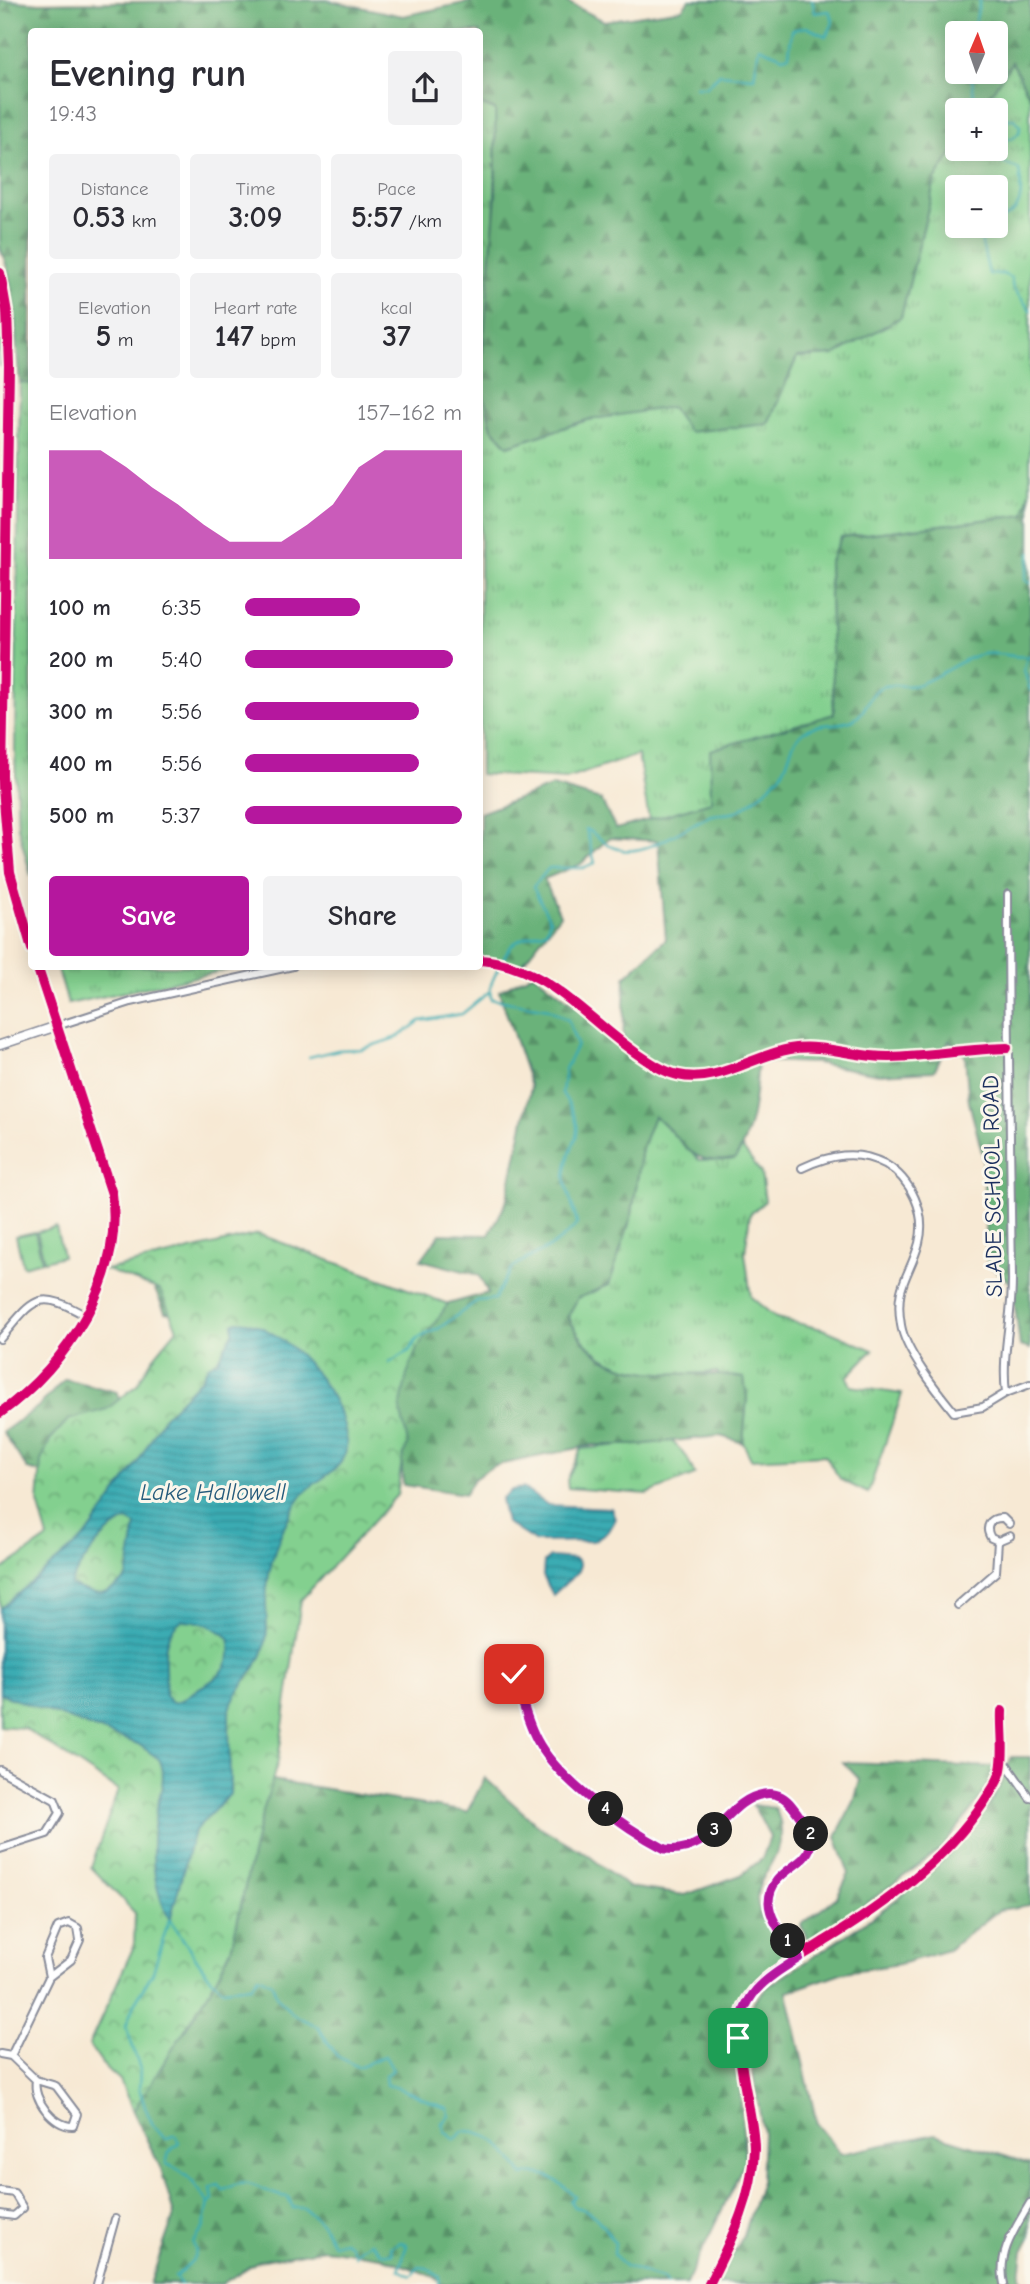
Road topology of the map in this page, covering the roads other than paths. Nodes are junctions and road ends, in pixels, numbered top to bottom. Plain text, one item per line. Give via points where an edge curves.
1 (0, 273) edge
2 (1, 665) edge
3 (1009, 894) dead end
4 (28, 935) edge
5 (483, 960) edge
6 (38, 970) edge
7 (275, 970) edge
8 (58, 1026) junction
9 (0, 1045) edge
10 (1007, 1048) junction
11 (802, 1168) dead end
12 (86, 1316) junction
13 (0, 1339) edge
14 (1030, 1384) edge
15 (1006, 1393) junction
16 (0, 1413) edge
17 (1009, 1524) dead end
18 (1010, 1536) dead end
19 (998, 1541) junction
20 (958, 1605) dead end
21 (514, 1674) dead end
22 (1002, 1711) dead end
23 (1002, 1757) junction
24 (0, 1770) edge
25 (1030, 1798) edge
26 (0, 1849) edge
27 (799, 1958) junction
28 (49, 1977) junction
29 (0, 2054) edge
30 (11, 2056) junction
31 (36, 2080) junction
32 (0, 2191) edge
33 (1030, 2203) edge
34 (0, 2214) edge
35 (115, 2219) dead end
36 (97, 2284) edge
37 (709, 2284) edge
38 (1004, 2284) edge

1 - 2 street via 9,366
2 - 4 street via 2,776 10,872
3 - 10 street, SLADE SCHOOL ROAD
5 - 10 street via 533,973 623,1044 675,1075 695,1078 721,1073 790,1049 888,1057
6 - 8 street
7 - 8 street via 131,1002
8 - 9 street
8 - 12 street via 116,1218 104,1275
10 - 15 street, SLADE SCHOOL ROAD via 1012,1284 1004,1354
11 - 15 street via 831,1157 859,1155 895,1170 906,1182 916,1202 920,1231 900,1288 905,1339 954,1412 983,1407
12 - 13 street via 51,1299 41,1299
12 - 16 street via 39,1380
14 - 15 street
17 - 19 street via 999,1517 989,1523 988,1534
18 - 19 street
19 - 20 street via 996,1572
21 - 27 street via 530,1724 547,1757 575,1786 665,1849 695,1845 756,1796 785,1798 806,1824 811,1842 801,1861 773,1887 769,1903 773,1918
22 - 23 street
23 - 25 street
23 - 27 street via 997,1783 942,1856
24 - 26 street via 55,1800 60,1813 47,1834
27 - 37 street via 766,1979 743,2008 738,2038 752,2117 752,2172 738,2226
28 - 28 street via 66,1967 80,1941 78,1927 69,1923 58,1927 45,1958
28 - 30 street
29 - 30 street
30 - 31 street
31 - 31 street via 37,2097 59,2123 73,2126 77,2114 72,2105 56,2086
32 - 34 street via 14,2193 23,2208 14,2216
33 - 38 street via 1005,2251 1001,2266
35 - 36 street

